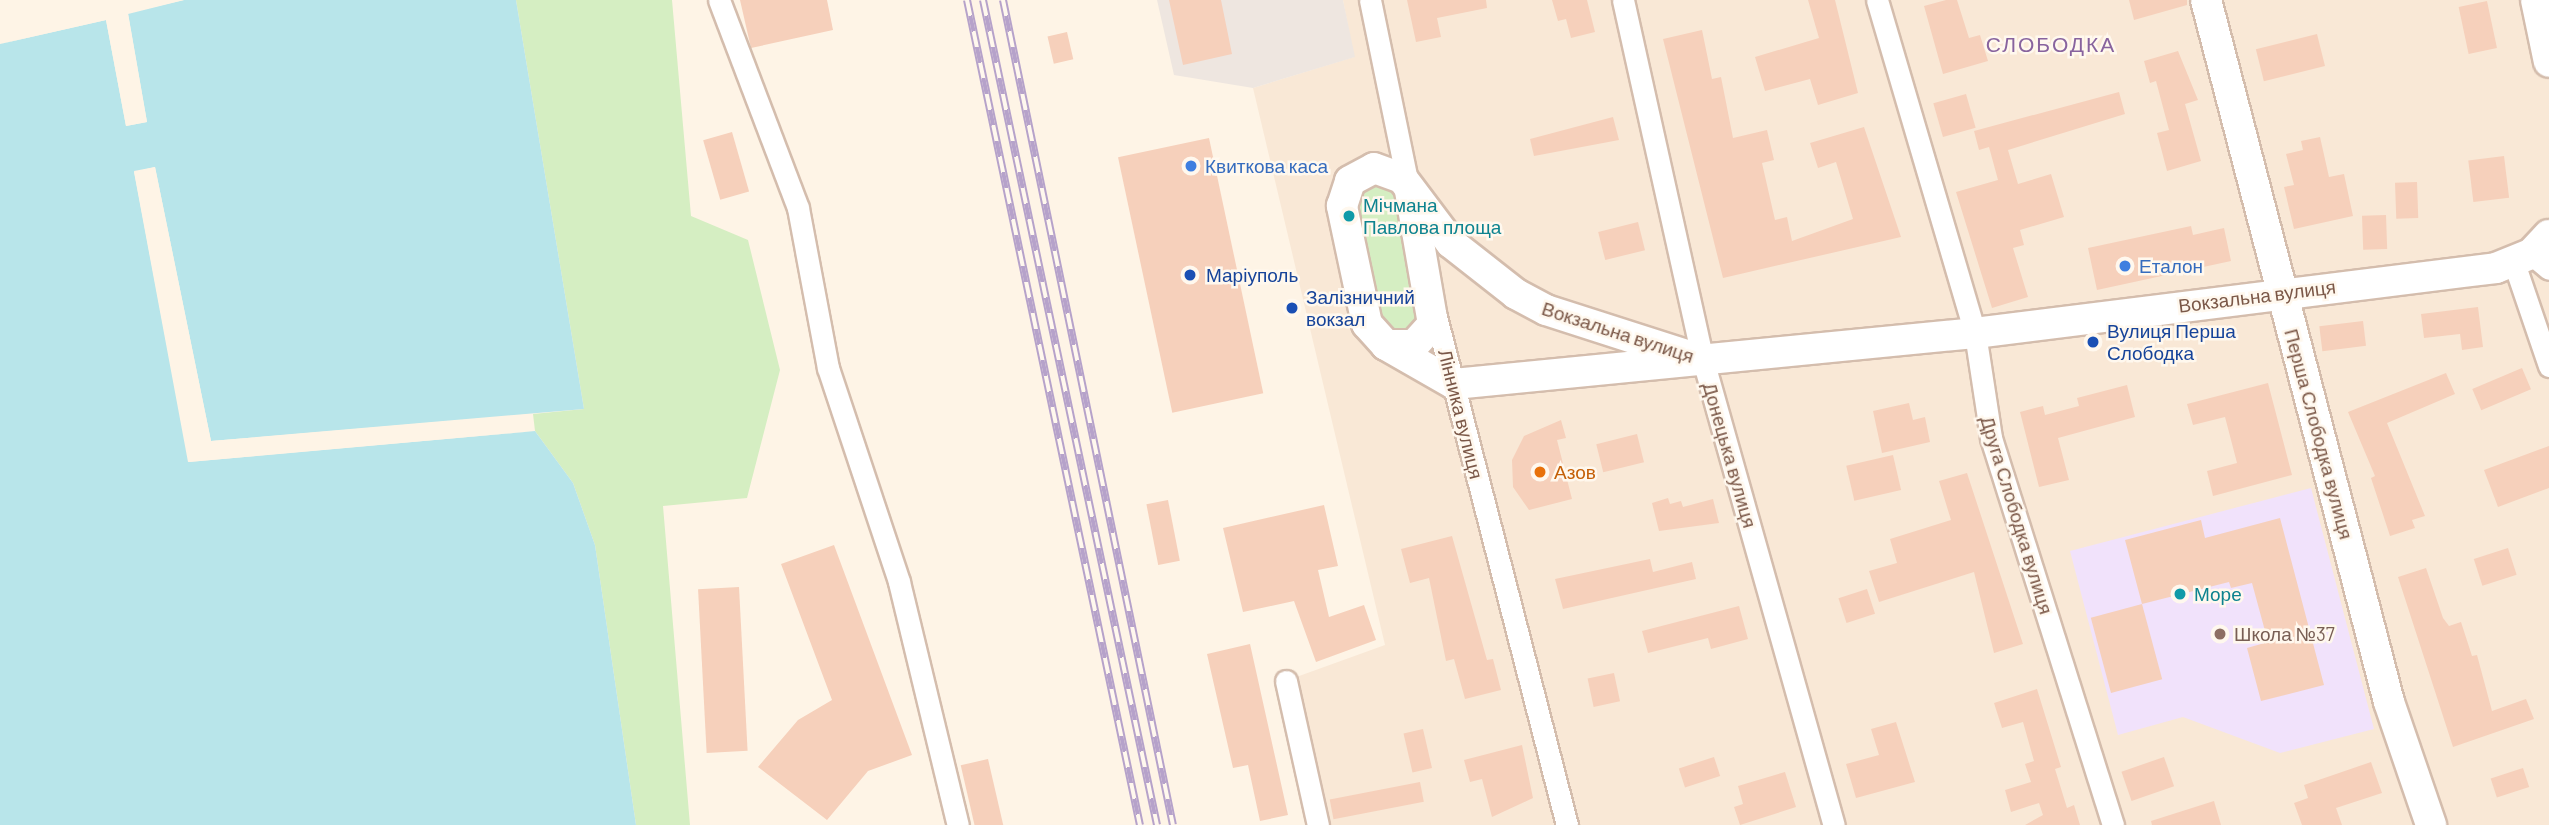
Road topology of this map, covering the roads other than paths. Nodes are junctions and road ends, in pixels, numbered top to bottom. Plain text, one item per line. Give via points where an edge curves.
1 (719, 0) edge
2 (1370, 0) edge
3 (1623, 0) edge
4 (1877, 0) edge
5 (2206, 0) edge
6 (2536, 0) edge
7 (2549, 62) edge
8 (1403, 161) junction
9 (1374, 168) junction
10 (1410, 191) junction
11 (2536, 255) edge
12 (2282, 292) junction
13 (1434, 309) junction
14 (1975, 333) junction
15 (1386, 345) junction
16 (1703, 360) junction
17 (2549, 366) edge
18 (1454, 384) junction
19 (1286, 681) dead end
20 (958, 825) edge
21 (1318, 825) edge
22 (1567, 825) edge
23 (1834, 825) edge
24 (2113, 825) edge
25 (2431, 825) edge

1 - 20 street via 798,208 828,368 906,607
2 - 8 street, Лінника вулиця
3 - 16 street, Донецька вулиця
4 - 14 street, Друга Слободка вулиця
5 - 12 street, Перша Слободка вулиця
6 - 7 street
8 - 9 street
8 - 10 street, Лінника вулиця
9 - 10 street, Вокзальна вулиця via 1402,178
9 - 15 street via 1350,181 1342,205 1367,324
10 - 13 street, Лінника вулиця
10 - 16 street, Вокзальна вулиця via 1451,243 1516,294 1546,310
11 - 12 street, Вокзальна вулиця
11 - 17 street
12 - 14 street, Вокзальна вулиця
12 - 25 street, Перша Слободка вулиця via 2389,702
13 - 15 street via 1426,336 1414,345
13 - 18 street, Лінника вулиця
14 - 16 street, Вокзальна вулиця
14 - 24 street, Друга Слободка вулиця via 1991,438
15 - 18 street
16 - 18 street, Вокзальна вулиця
16 - 23 street, Донецька вулиця
18 - 22 street, Лінника вулиця
19 - 21 street

